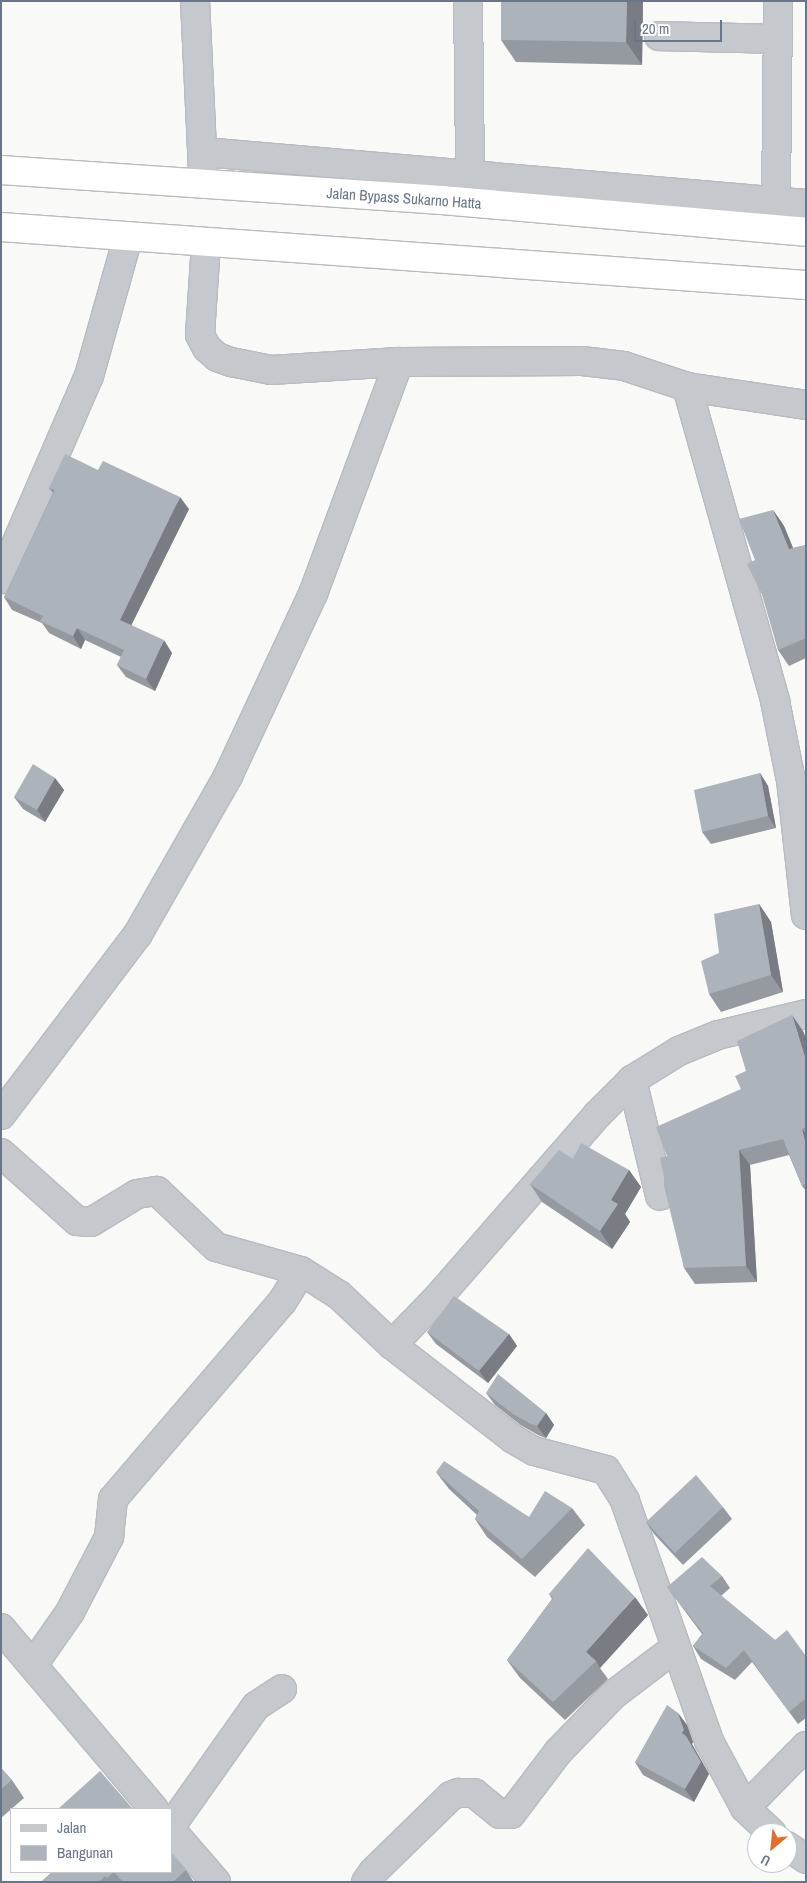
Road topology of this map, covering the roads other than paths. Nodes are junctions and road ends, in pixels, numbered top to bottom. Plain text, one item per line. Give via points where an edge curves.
1 (195, 1) edge
2 (468, 1) edge
3 (778, 1) edge
4 (659, 36) dead end
5 (778, 39) junction
6 (204, 152) junction
7 (1, 170) edge
8 (470, 175) junction
9 (203, 185) junction
10 (776, 202) junction
11 (806, 204) edge
12 (1, 228) edge
13 (806, 232) edge
14 (128, 237) junction
15 (206, 244) junction
16 (806, 285) edge
17 (398, 362) junction
18 (686, 387) junction
19 (806, 405) edge
20 (1, 579) edge
21 (806, 915) edge
22 (806, 1014) edge
23 (632, 1080) junction
24 (1, 1115) edge
25 (1, 1153) edge
26 (660, 1196) dead end
27 (300, 1271) junction
28 (392, 1344) junction
29 (1, 1628) edge
30 (675, 1648) junction
31 (33, 1665) junction
32 (282, 1689) dead end
33 (806, 1746) edge
34 (153, 1808) edge
35 (745, 1808) junction
36 (761, 1823) edge
37 (172, 1825) edge
38 (172, 1831) edge
39 (216, 1882) edge
40 (366, 1882) edge

1 - 6 street
2 - 8 street
3 - 5 street
4 - 5 street
5 - 10 street
6 - 8 street
6 - 9 street
7 - 9 highway, Jalan Bypass Sukarno Hatta
8 - 10 street
9 - 13 highway, Jalan Bypass Sukarno Hatta via 442,200
10 - 11 street
12 - 14 highway
14 - 15 highway
14 - 20 street via 89,376
15 - 16 highway
15 - 17 street via 199,330 202,342 217,357 272,370
17 - 18 street via 582,361 624,366
17 - 24 street via 313,594 228,776 138,934
18 - 19 street
18 - 21 street via 776,701 791,780
22 - 23 street via 718,1035 678,1051
23 - 26 street
23 - 28 street via 598,1114 441,1294
25 - 27 street via 77,1221 91,1222 137,1194 157,1191 216,1247
27 - 28 street via 338,1295
27 - 31 street via 282,1302 114,1499 109,1537 70,1612
28 - 30 street via 512,1439 534,1451 606,1470 624,1501
29 - 31 street
30 - 35 street via 710,1741
30 - 40 street via 613,1695 558,1752 512,1814 500,1814 474,1793 451,1796
31 - 34 street
32 - 37 street via 256,1706
33 - 35 street
35 - 36 street
38 - 39 street

